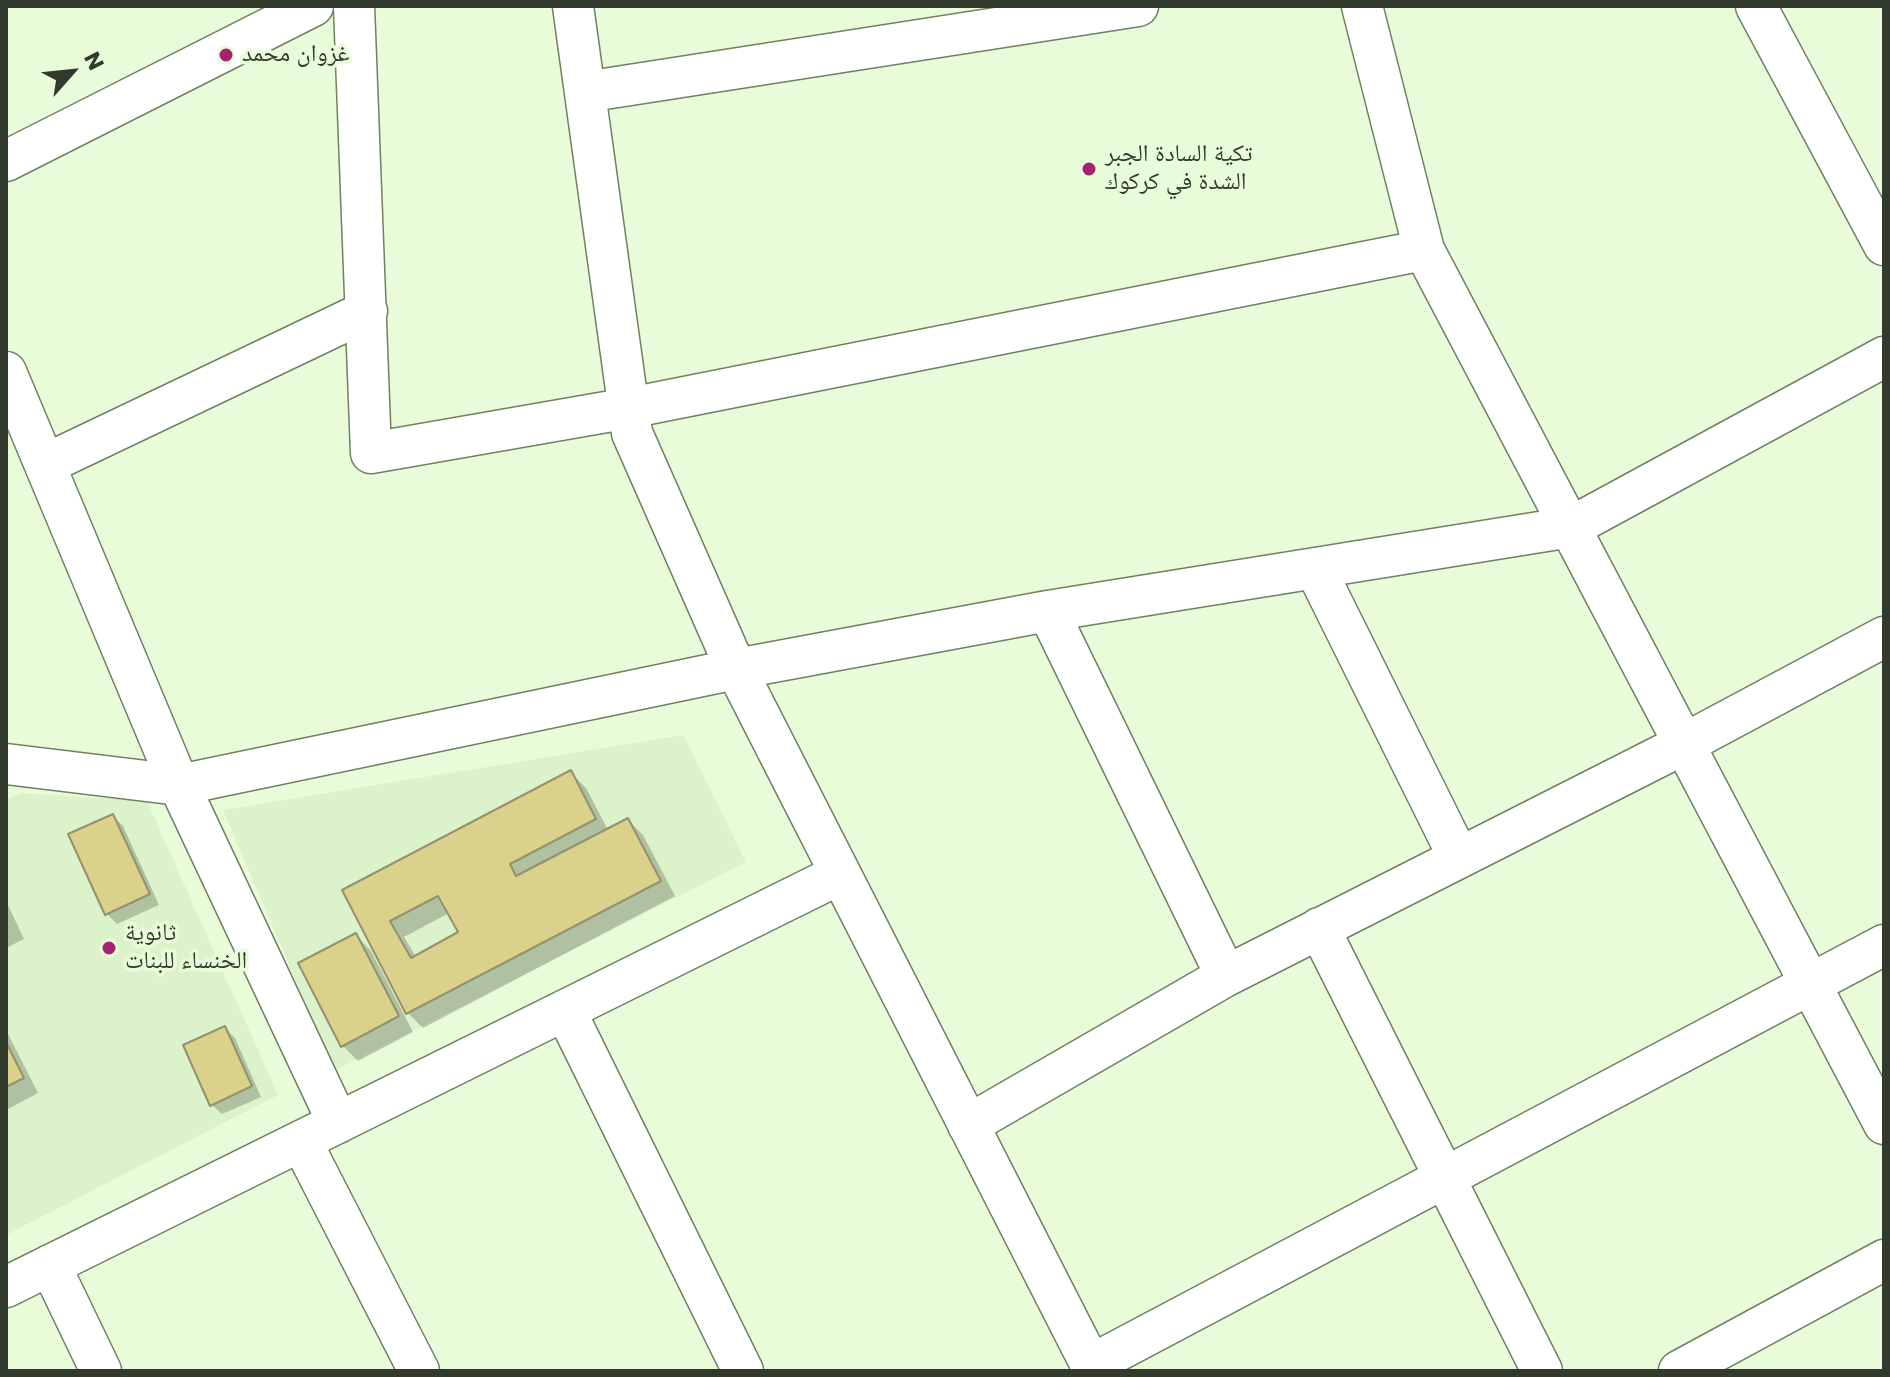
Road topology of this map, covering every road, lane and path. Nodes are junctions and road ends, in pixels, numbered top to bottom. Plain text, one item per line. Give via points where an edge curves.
1 (313, 6) edge
2 (354, 6) edge
3 (573, 6) edge
4 (1138, 6) edge
5 (1362, 6) edge
6 (1756, 6) edge
7 (585, 92) junction
8 (6, 161) edge
9 (1884, 245) edge
10 (1424, 250) junction
11 (367, 311) junction
12 (1884, 357) edge
13 (6, 372) edge
14 (629, 408) junction
15 (46, 464) junction
16 (1571, 527) junction
17 (1315, 568) junction
18 (1048, 611) junction
19 (1884, 637) edge
20 (736, 669) junction
21 (1684, 744) junction
22 (6, 764) edge
23 (179, 785) junction
24 (1459, 858) junction
25 (840, 874) junction
26 (1319, 928) junction
27 (1884, 945) edge
28 (1226, 976) junction
29 (1811, 984) junction
30 (565, 1010) junction
31 (338, 1123) junction
32 (1884, 1124) edge
33 (968, 1125) junction
34 (301, 1141) junction
35 (1445, 1180) junction
36 (1884, 1260) edge
37 (50, 1265) junction
38 (6, 1287) edge
39 (1092, 1368) edge
40 (101, 1371) edge
41 (419, 1371) edge
42 (743, 1371) edge
43 (1542, 1371) edge
44 (1679, 1371) edge

1 - 8 street
2 - 11 street
3 - 7 street
4 - 7 street
5 - 10 street
6 - 9 street
7 - 14 street
10 - 14 street
10 - 16 street
11 - 14 street via 371,453
11 - 15 street
12 - 16 street
13 - 15 street
14 - 20 street via 632,433
15 - 23 street
16 - 17 street
16 - 21 street
17 - 18 street
17 - 24 street
18 - 20 street
18 - 28 street
19 - 21 street
20 - 23 street
20 - 25 street
21 - 24 street
21 - 29 street
22 - 23 street
23 - 31 street
24 - 26 street
25 - 30 street
25 - 33 street
26 - 28 street
26 - 35 street
27 - 29 street
28 - 33 street
29 - 32 street
29 - 35 street
30 - 31 street
30 - 42 street
31 - 34 street
33 - 39 street
34 - 37 street
34 - 41 street
35 - 39 street
35 - 43 street
36 - 44 street
37 - 38 street
37 - 40 street

